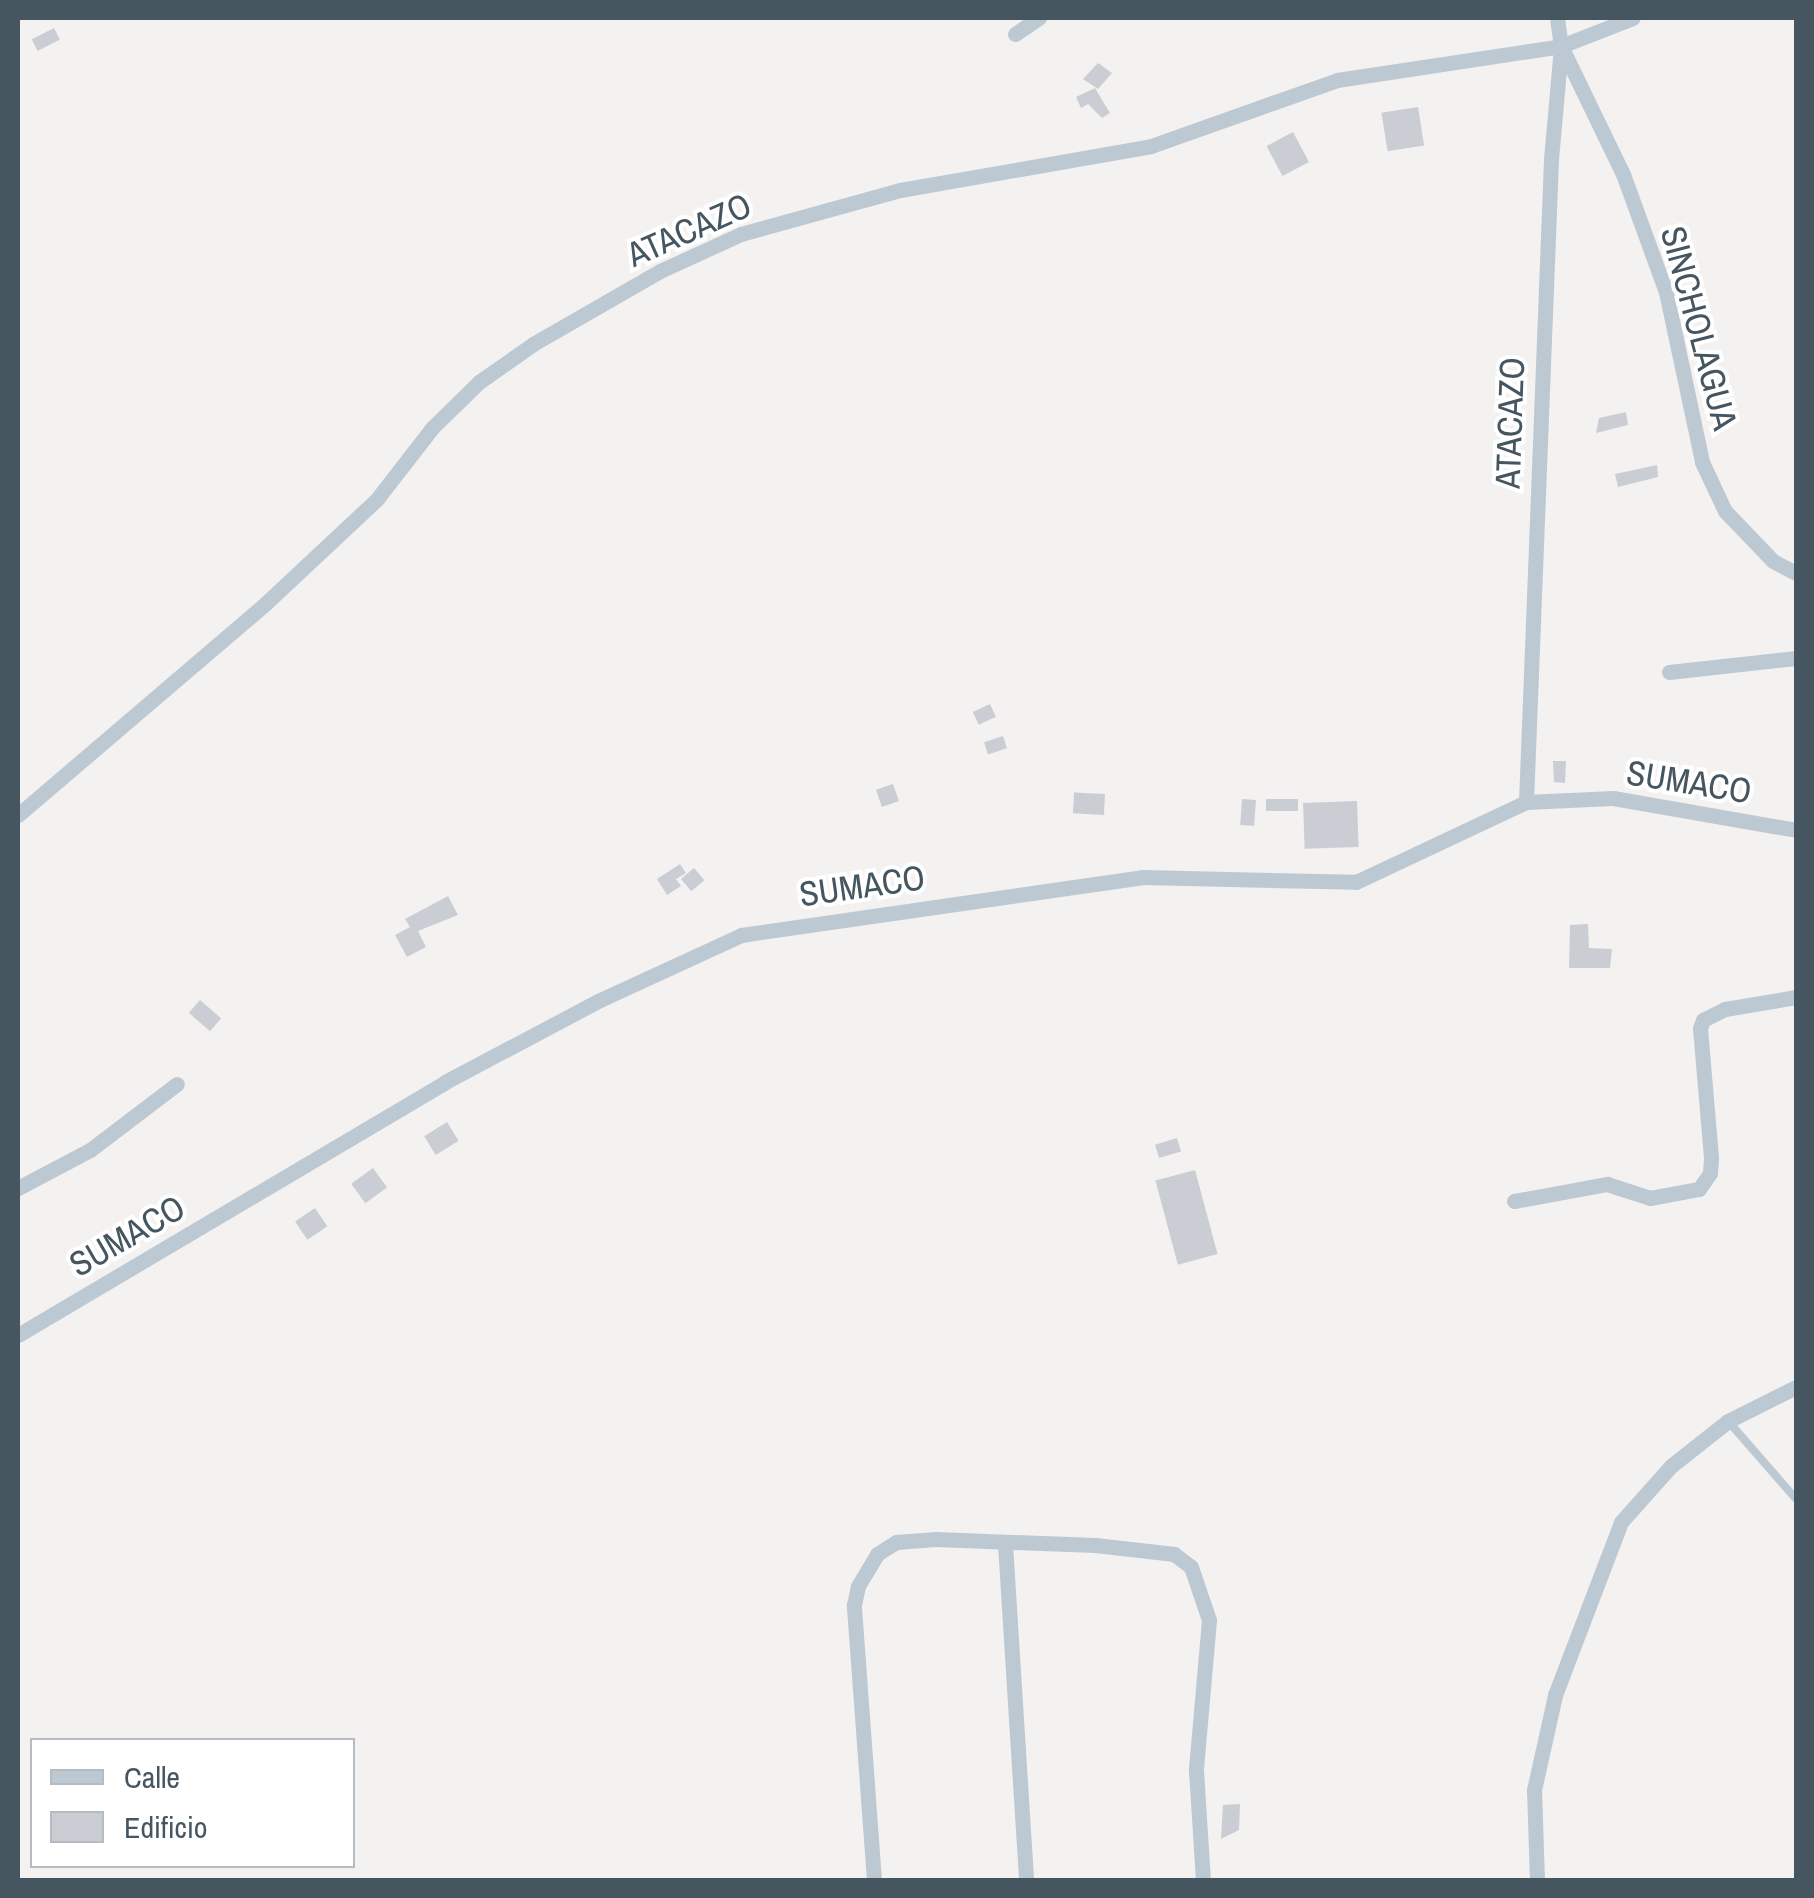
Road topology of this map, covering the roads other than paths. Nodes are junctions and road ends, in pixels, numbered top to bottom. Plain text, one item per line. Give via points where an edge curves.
1 (1039, 18) edge
2 (1558, 18) edge
3 (1633, 18) edge
4 (1015, 34) dead end
5 (1561, 46) junction
6 (1796, 573) edge
7 (1796, 658) edge
8 (1670, 672) dead end
9 (1526, 802) junction
10 (18, 815) edge
11 (1796, 830) edge
12 (1796, 997) edge
13 (177, 1084) dead end
14 (18, 1188) edge
15 (1514, 1202) dead end
16 (18, 1335) edge
17 (1796, 1387) edge
18 (1728, 1420) junction
19 (1796, 1499) edge
20 (1005, 1544) junction
21 (874, 1880) edge
22 (1026, 1880) edge
23 (1204, 1880) edge
24 (1537, 1880) edge

1 - 4 street
2 - 5 street, SINCHOLAGUA
3 - 5 street, ATACAZO
5 - 6 street, SINCHOLAGUA via 1623,174 1666,292 1702,462 1725,511 1772,561
5 - 9 street, ATACAZO
5 - 10 street, ATACAZO via 1336,80 1152,146 900,190 741,234 660,271 478,382 377,498 266,603
7 - 8 street
9 - 11 street, SUMACO via 1613,798
9 - 16 street, SUMACO via 1356,882 1142,877 741,934 445,1082
12 - 15 street via 1725,1009 1703,1020 1711,1157 1699,1189 1650,1198 1607,1184
13 - 14 street via 90,1150
17 - 18 street
18 - 19 lane
18 - 24 street via 1671,1466 1622,1522 1550,1713 1534,1790
20 - 21 street via 896,1542 877,1554 858,1586 854,1606
20 - 22 street
20 - 23 street via 1096,1544 1174,1554 1191,1566 1209,1620 1196,1770

